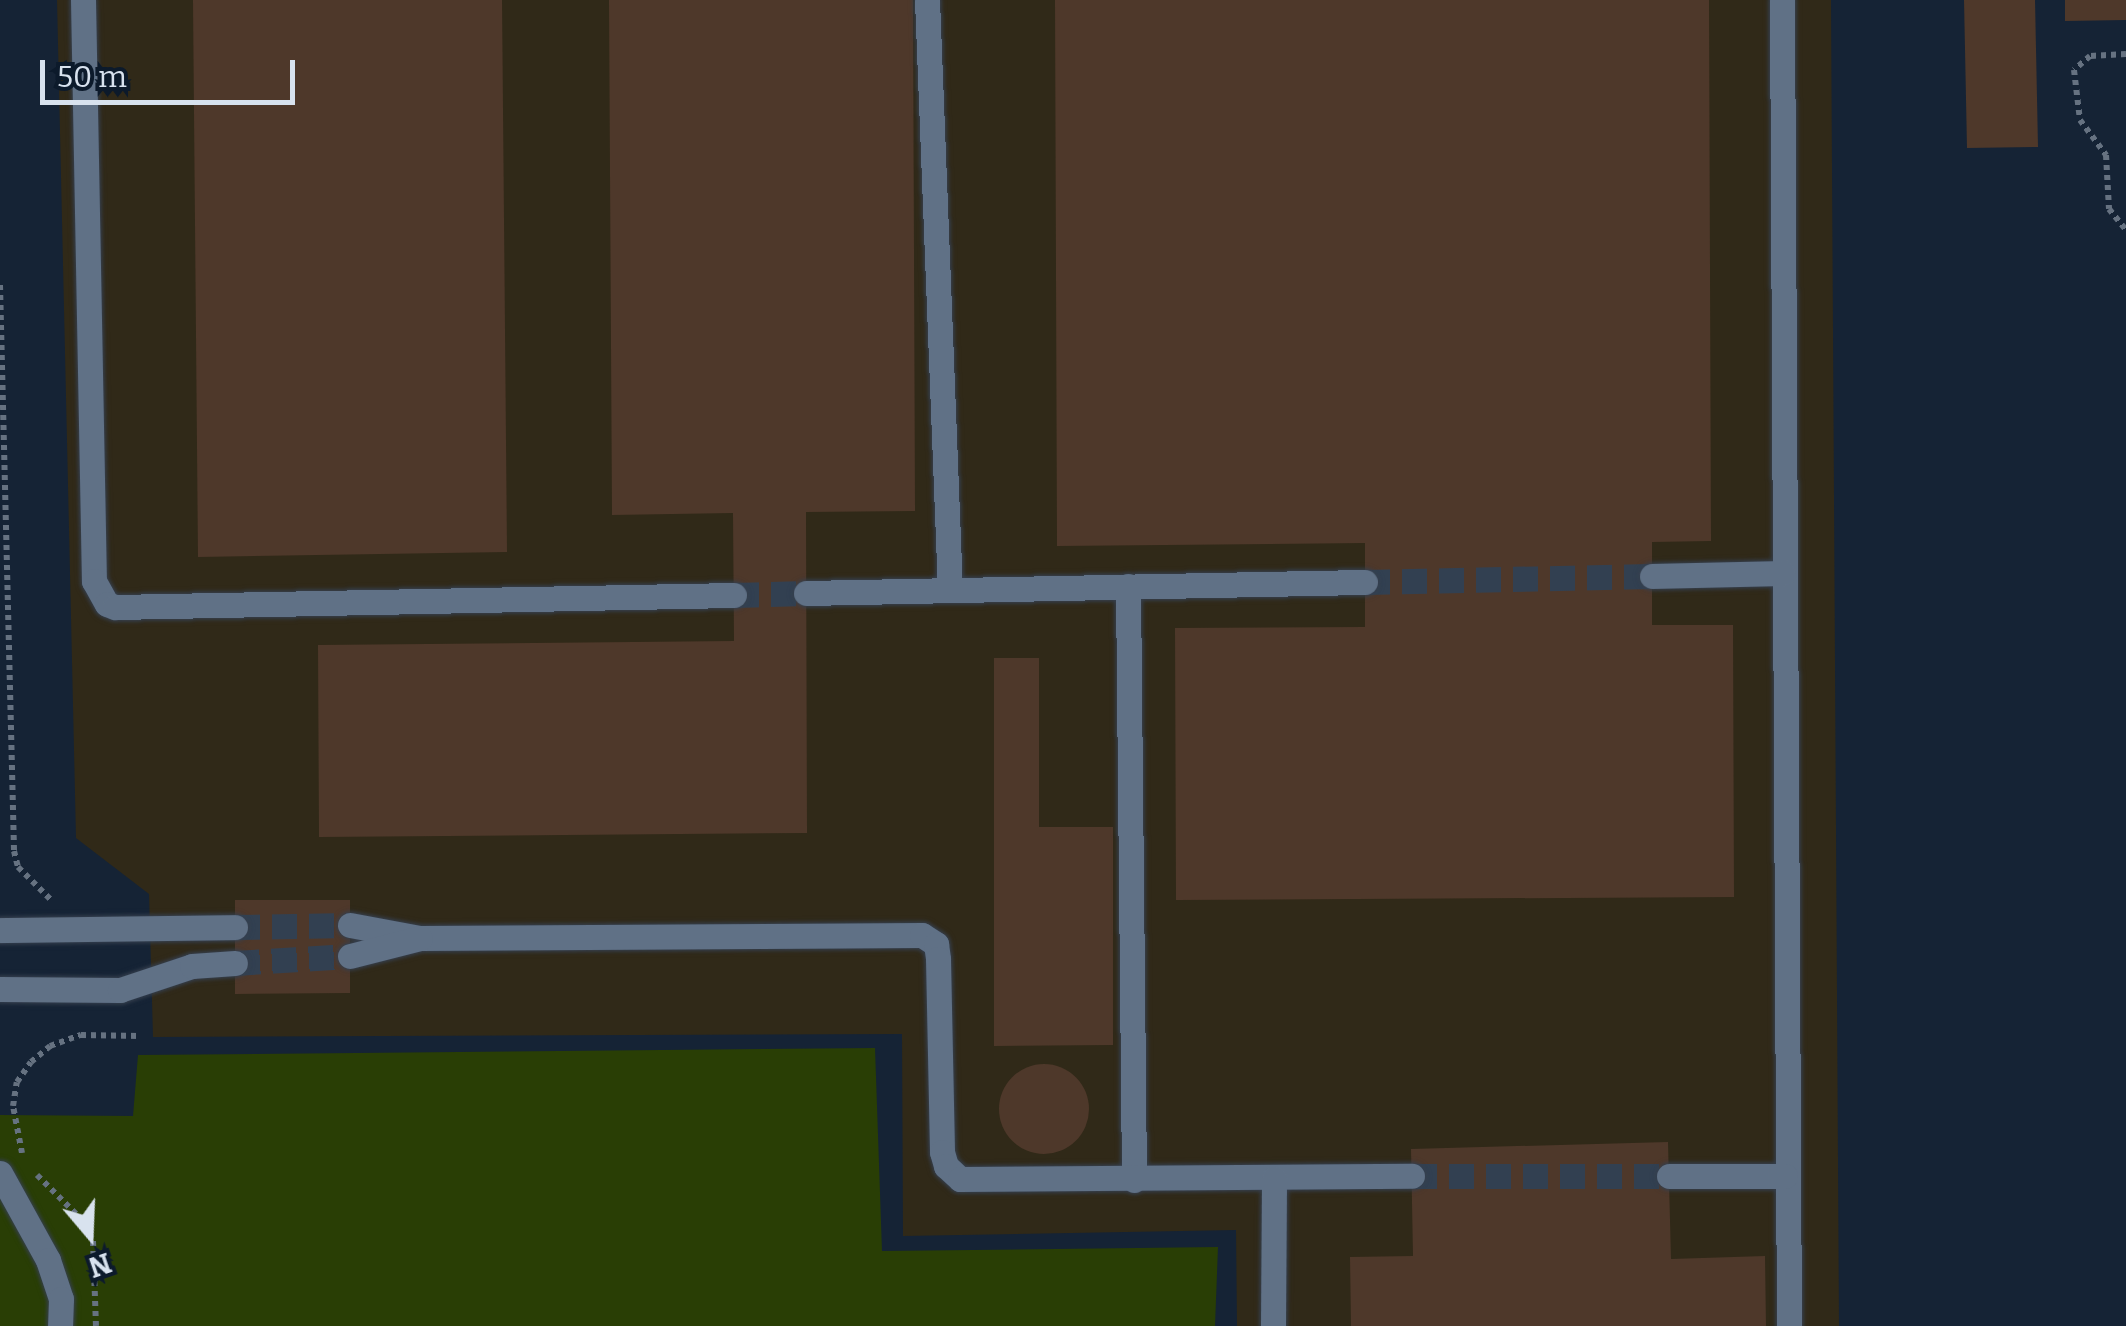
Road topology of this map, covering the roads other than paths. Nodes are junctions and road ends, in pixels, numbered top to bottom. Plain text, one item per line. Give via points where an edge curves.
1 (83, 0) edge
2 (927, 0) edge
3 (1782, 0) edge
4 (1783, 573) junction
5 (1652, 576) tunnel mouth
6 (1365, 582) tunnel mouth
7 (1128, 586) junction
8 (950, 590) junction
9 (806, 593) tunnel mouth
10 (734, 595) tunnel mouth
11 (350, 925) tunnel mouth
12 (235, 927) tunnel mouth
13 (0, 930) edge
14 (420, 938) junction
15 (350, 956) tunnel mouth
16 (234, 963) tunnel mouth
17 (0, 990) edge
18 (0, 1173) edge
19 (1412, 1176) tunnel mouth
20 (1668, 1176) tunnel mouth
21 (1785, 1176) junction
22 (1274, 1178) junction
23 (1134, 1180) junction
24 (60, 1326) edge
25 (1274, 1326) edge
26 (1788, 1326) edge

1 - 10 street via 94,581 106,604
2 - 8 street
3 - 4 street
4 - 5 street
4 - 21 street
6 - 7 street
7 - 8 street
7 - 23 street
8 - 9 street
11 - 14 street
12 - 13 street
14 - 15 street
14 - 23 street via 922,935 936,944 938,959 946,1166 973,1182
16 - 17 street via 192,966 120,990
18 - 24 street via 48,1260 61,1299
19 - 22 street
20 - 21 street
21 - 26 street
22 - 23 street
22 - 25 street

